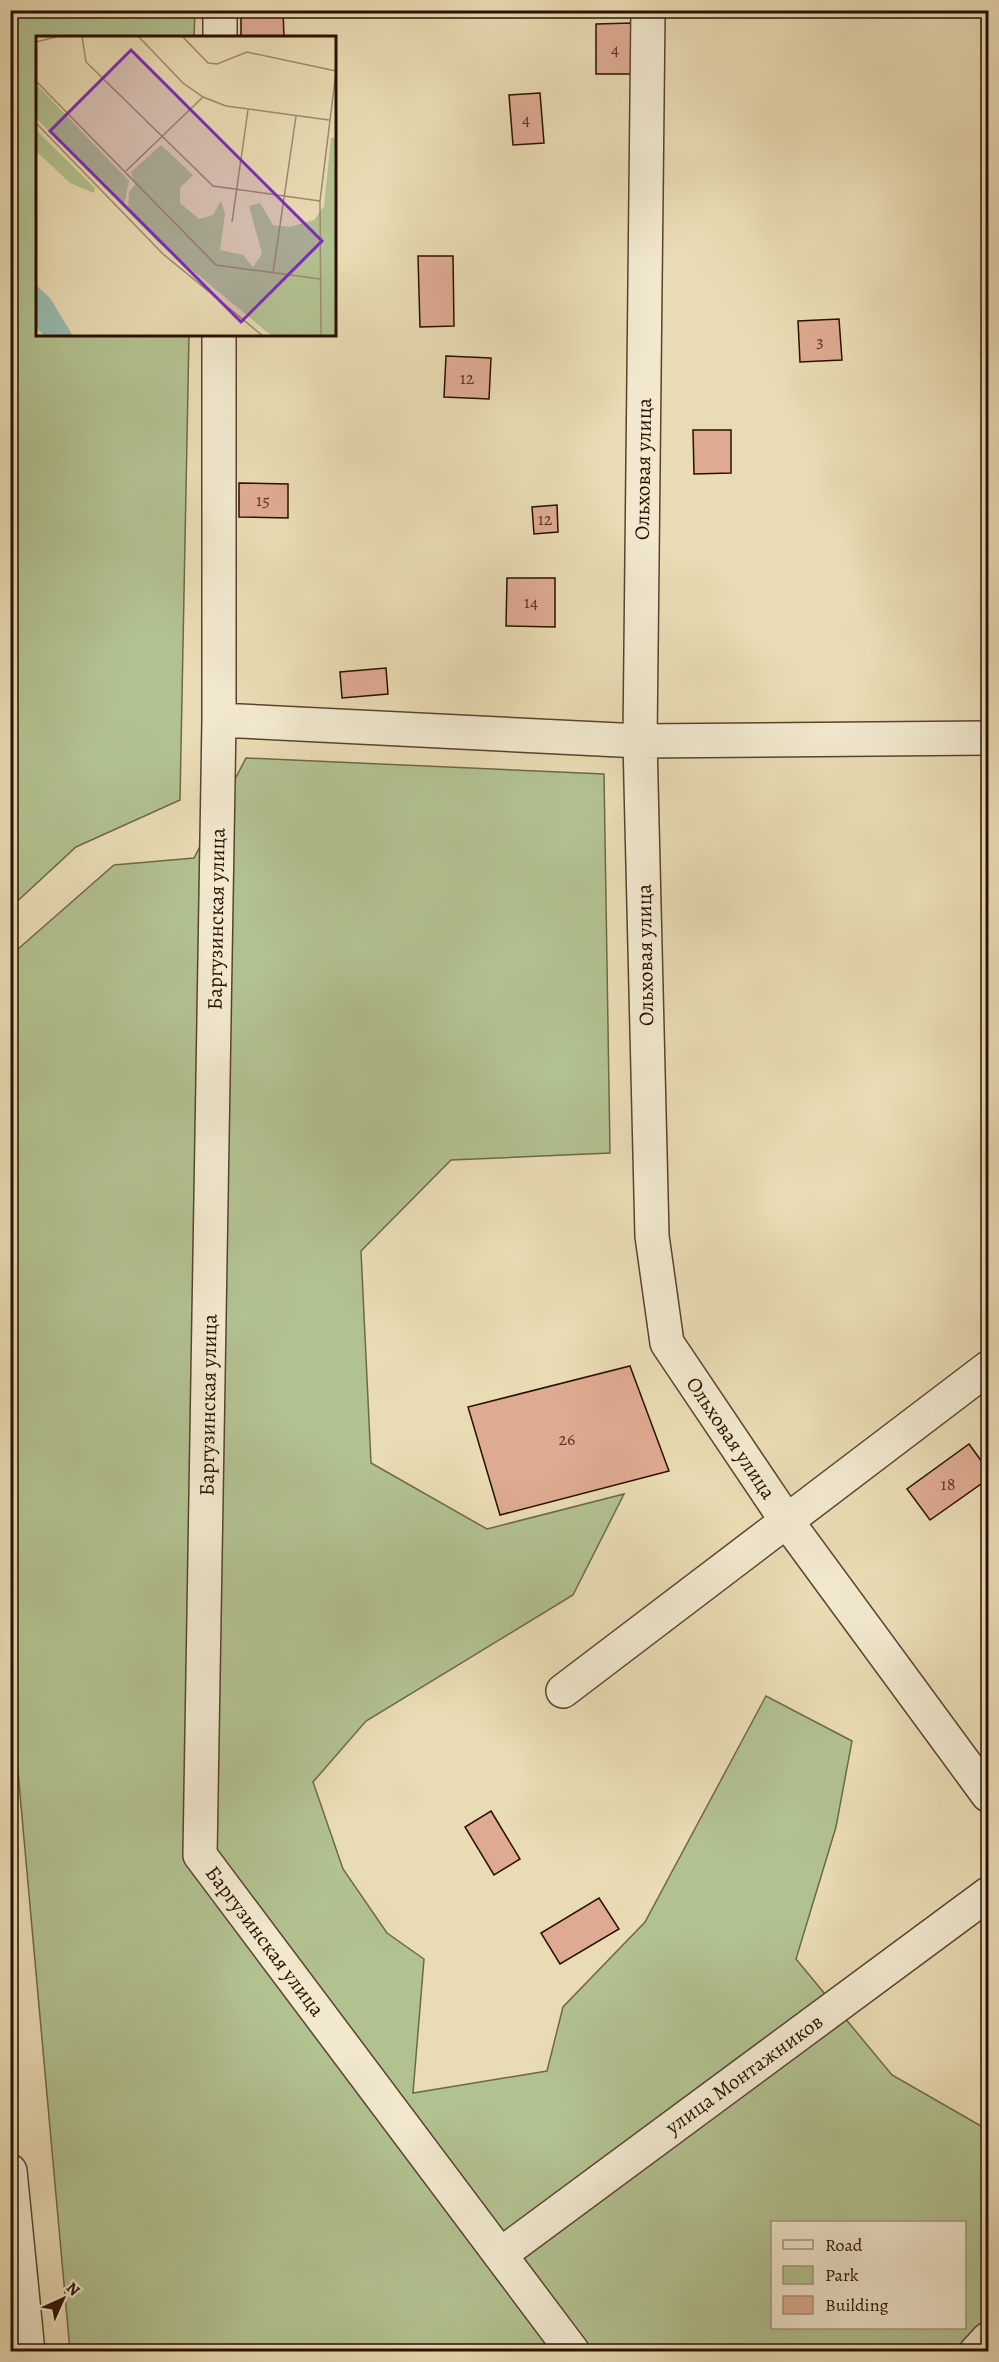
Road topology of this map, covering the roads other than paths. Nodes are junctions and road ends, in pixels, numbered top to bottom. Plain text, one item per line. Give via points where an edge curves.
1 (220, 10) edge
2 (648, 10) edge
3 (220, 36) edge
4 (219, 336) edge
5 (219, 720) junction
6 (988, 738) edge
7 (640, 741) junction
8 (988, 1368) edge
9 (786, 1520) junction
10 (563, 1691) dead end
11 (988, 1795) edge
12 (988, 1894) edge
13 (10, 2171) edge
14 (500, 2255) junction
15 (988, 2339) edge
16 (28, 2352) edge
17 (573, 2352) edge
18 (976, 2352) edge

1 - 3 street
2 - 7 street, Ольховая улица
4 - 5 street, Баргузинская улица
5 - 7 street
5 - 14 street, Баргузинская улица via 200,1855
6 - 7 street
7 - 9 street, Ольховая улица via 652,1236 667,1343
8 - 9 street
9 - 10 street
9 - 11 street, Ольховая улица
12 - 14 street, улица Монтажников
13 - 16 street
14 - 17 street, Баргузинская улица
15 - 18 street

